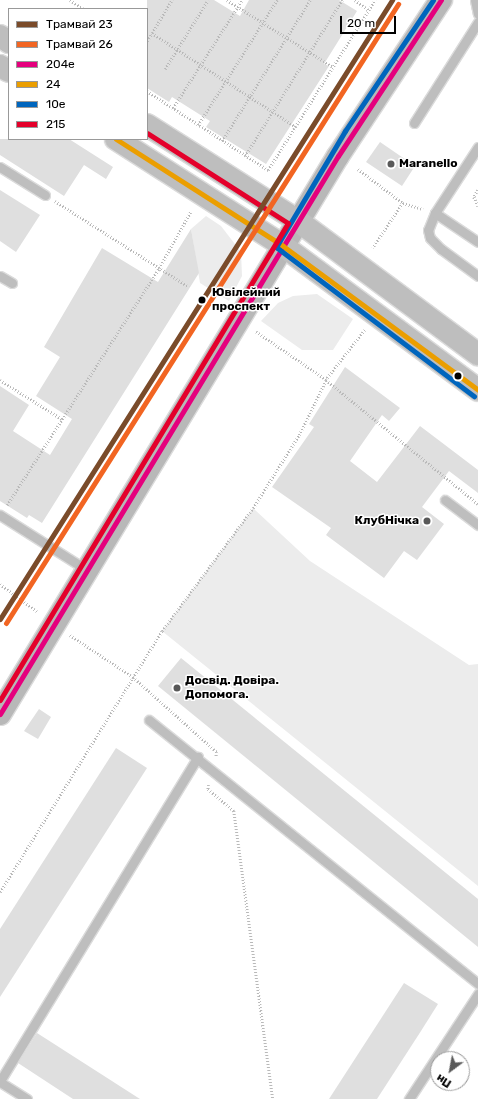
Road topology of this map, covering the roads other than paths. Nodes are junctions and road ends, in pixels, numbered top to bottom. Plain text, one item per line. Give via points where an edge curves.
1 (441, 0) edge
2 (475, 0) edge
3 (478, 14) edge
4 (478, 22) edge
5 (414, 123) dead end
6 (148, 126) edge
7 (118, 140) edge
8 (478, 147) edge
9 (0, 167) edge
10 (46, 195) road end
11 (435, 212) junction
12 (298, 221) junction
13 (478, 242) edge
14 (284, 246) junction
15 (0, 276) edge
16 (478, 276) edge
17 (12, 283) dead end
18 (478, 354) edge
19 (478, 390) edge
20 (445, 500) dead end
21 (0, 515) edge
22 (478, 525) edge
23 (87, 570) junction
24 (0, 714) edge
25 (149, 720) dead end
26 (198, 757) junction
27 (478, 984) edge
28 (478, 994) edge
29 (0, 1081) edge
30 (27, 1099) edge
31 (409, 1099) edge

1 - 12 main road
2 - 3 lane
4 - 5 lane
6 - 12 main road
7 - 14 main road
8 - 11 lane
9 - 10 lane
11 - 13 lane
11 - 16 lane via 428,230 430,238
12 - 14 main road
12 - 18 main road
14 - 19 main road
14 - 23 main road
15 - 17 lane
20 - 22 lane
21 - 23 lane
23 - 24 main road
25 - 26 lane
26 - 27 lane
26 - 29 lane
28 - 31 lane
29 - 30 lane

